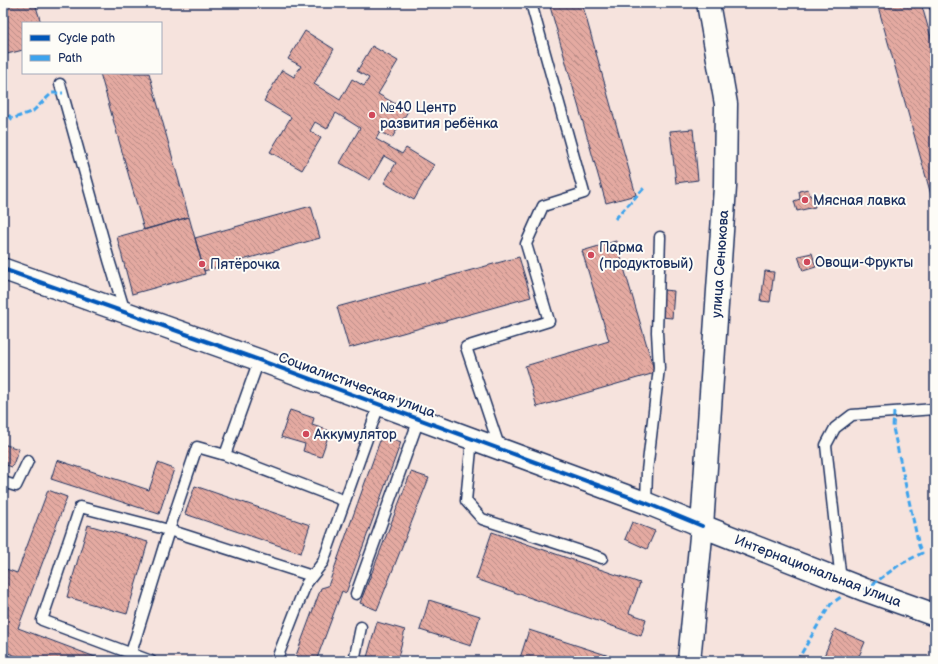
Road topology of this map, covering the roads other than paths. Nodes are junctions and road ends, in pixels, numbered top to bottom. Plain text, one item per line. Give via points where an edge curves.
1 (531, 3) edge
2 (708, 3) edge
3 (934, 3) edge
4 (935, 6) edge
5 (60, 84) dead end
6 (660, 237) dead end
7 (3, 269) edge
8 (125, 312) junction
9 (259, 360) junction
10 (379, 405) junction
11 (935, 409) edge
12 (419, 420) junction
13 (472, 439) junction
14 (500, 449) junction
15 (225, 455) junction
16 (28, 461) dead end
17 (3, 482) edge
18 (345, 501) junction
19 (646, 503) junction
20 (702, 526) junction
21 (169, 530) junction
22 (602, 558) dead end
23 (312, 576) junction
24 (841, 580) junction
25 (356, 594) dead end
26 (935, 615) edge
27 (361, 628) dead end
28 (131, 654) junction
29 (151, 661) edge
30 (276, 661) edge
31 (354, 661) edge
32 (689, 661) edge

1 - 14 lane via 584,193 543,206 526,244 549,321 466,347
2 - 20 main road, улица Сенюкова via 726,104 725,180
3 - 4 lane
5 - 8 lane
6 - 19 lane via 659,368 647,471
7 - 8 street, Социалистическая улица
8 - 9 street, Социалистическая улица
9 - 10 street, Социалистическая улица
9 - 15 lane
10 - 12 street, Социалистическая улица
10 - 18 lane
11 - 24 lane via 852,415 835,428 826,445
12 - 13 street, Социалистическая улица
12 - 25 lane
13 - 14 street, Социалистическая улица
13 - 22 lane via 466,501 482,520
14 - 19 street, Социалистическая улица
15 - 18 lane
15 - 21 lane via 197,447
16 - 17 lane via 16,486
18 - 23 lane via 323,562
19 - 20 street, Социалистическая улица
20 - 24 main road, Интернациональная улица
20 - 32 main road, улица Сенюкова
21 - 23 lane
21 - 28 lane
21 - 28 lane via 80,507 42,620
23 - 30 lane via 306,584
24 - 26 main road, Интернациональная улица
27 - 31 lane
28 - 29 lane

